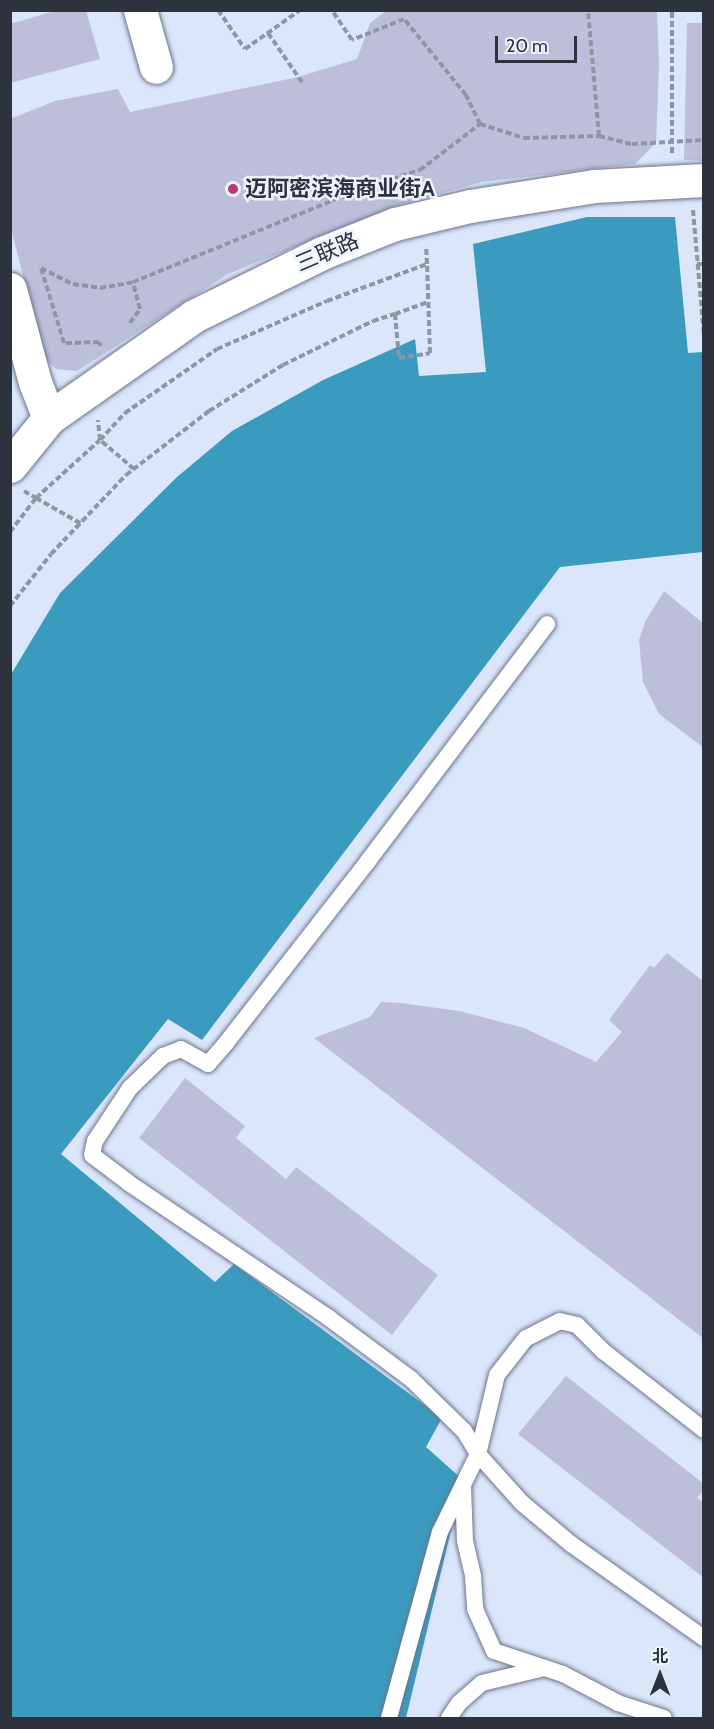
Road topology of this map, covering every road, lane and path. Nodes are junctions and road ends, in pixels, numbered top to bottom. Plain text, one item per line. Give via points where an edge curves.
1 (140, 10) edge
2 (218, 10) edge
3 (300, 10) edge
4 (332, 10) edge
5 (588, 10) edge
6 (672, 10) edge
7 (268, 33) junction
8 (156, 67) dead end
9 (304, 86) dead end
10 (480, 124) junction
11 (599, 136) junction
12 (704, 140) edge
13 (672, 143) junction
14 (689, 188) edge
15 (425, 236) dead end
16 (427, 264) junction
17 (697, 264) junction
18 (704, 264) edge
19 (133, 282) junction
20 (10, 289) edge
21 (428, 302) junction
22 (394, 314) junction
23 (128, 326) dead end
24 (108, 336) dead end
25 (704, 336) edge
26 (99, 342) junction
27 (115, 372) junction
28 (97, 408) dead end
29 (49, 418) junction
30 (100, 440) junction
31 (134, 469) junction
32 (17, 478) edge
33 (36, 498) junction
34 (80, 523) junction
35 (10, 532) edge
36 (10, 606) edge
37 (547, 624) dead end
38 (704, 1430) edge
39 (478, 1454) junction
40 (463, 1482) junction
41 (704, 1638) edge
42 (544, 1668) junction
43 (389, 1719) edge
44 (449, 1719) edge
45 (664, 1719) edge

1 - 8 main road
2 - 7 path via 245,49
3 - 7 path
4 - 10 path via 352,40 404,19 466,94
5 - 11 path
6 - 13 path
7 - 9 path
10 - 11 path via 524,138
10 - 19 path via 420,170 358,190
11 - 13 path via 632,144
12 - 13 path
13 - 14 path
14 - 17 path
14 - 27 main road, 三联路 via 595,186 470,206 394,224 322,253 194,316
15 - 16 path
16 - 21 path
16 - 30 path via 217,349 125,413
17 - 18 path
17 - 25 path
19 - 23 path via 140,309
19 - 26 path via 100,288 73,284 41,268 64,343
20 - 29 main road
21 - 22 path
21 - 22 path via 430,353 399,358
22 - 31 path via 284,365 209,411
24 - 26 path
26 - 27 path
27 - 29 main road, 三联路
28 - 30 path
29 - 32 main road, 三联路
30 - 31 path
30 - 33 path
31 - 34 path
32 - 33 path
33 - 34 path
33 - 35 path
34 - 36 path
37 - 39 lane via 220,1050 208,1064 181,1049 163,1056 130,1088 95,1141 92,1155 329,1318 411,1380 464,1431
38 - 39 lane via 604,1352 577,1325 560,1320 526,1338 497,1374
39 - 40 lane
39 - 41 lane via 522,1503 571,1544
40 - 42 lane via 465,1541 475,1609 494,1651
40 - 43 lane via 440,1532
42 - 44 lane via 482,1683 459,1702
42 - 45 lane via 618,1703

